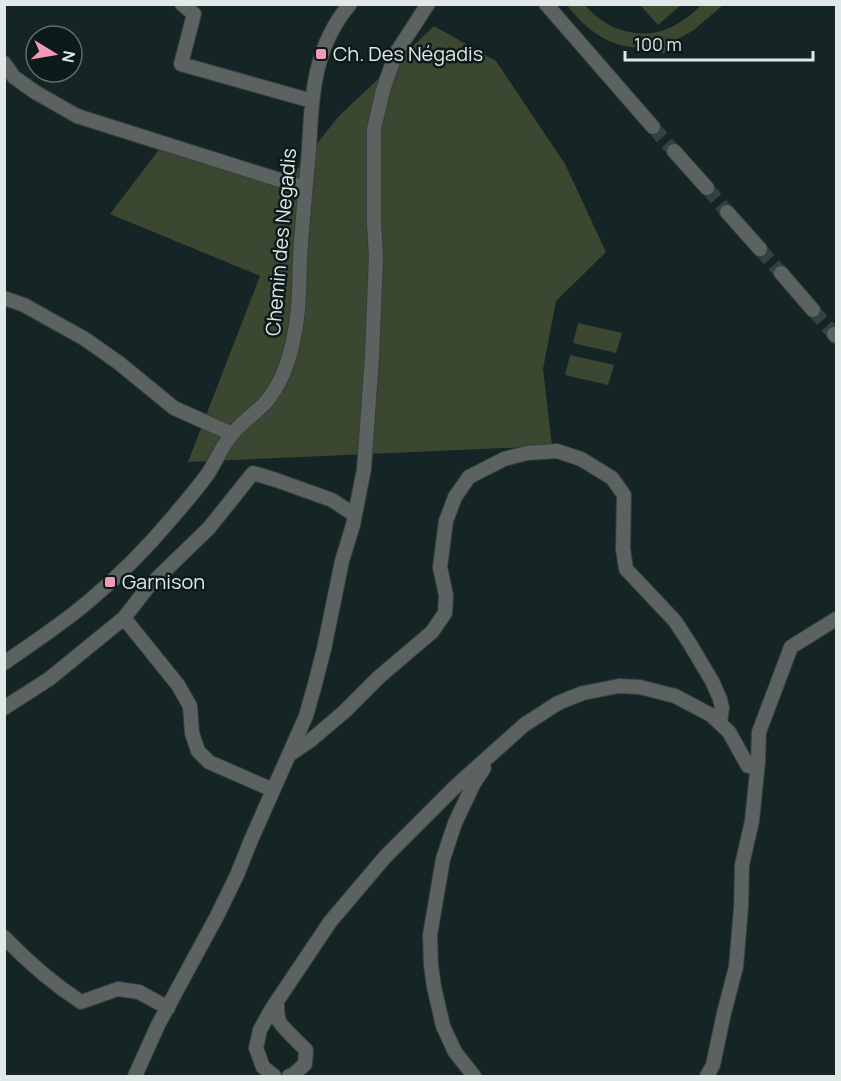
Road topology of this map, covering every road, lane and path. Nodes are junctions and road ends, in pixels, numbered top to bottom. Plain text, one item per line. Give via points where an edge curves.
1 (182, 4) edge
2 (350, 4) edge
3 (428, 4) edge
4 (546, 4) edge
5 (4, 63) edge
6 (312, 101) junction
7 (653, 127) tunnel mouth
8 (674, 151) tunnel mouth
9 (305, 188) junction
10 (706, 188) tunnel mouth
11 (727, 212) tunnel mouth
12 (760, 249) tunnel mouth
13 (781, 273) tunnel mouth
14 (4, 298) edge
15 (813, 310) tunnel mouth
16 (232, 434) junction
17 (356, 515) junction
18 (124, 618) junction
19 (837, 619) edge
20 (4, 663) edge
21 (4, 708) edge
22 (720, 723) junction
23 (495, 751) junction
24 (289, 755) junction
25 (758, 762) junction
26 (273, 790) junction
27 (4, 937) edge
28 (277, 1001) junction
29 (168, 1008) junction
30 (135, 1077) edge
31 (274, 1077) edge
32 (289, 1077) edge
33 (474, 1077) edge
34 (706, 1077) edge

1 - 6 street via 194,14 181,64
2 - 6 street, Chemin des Negadis via 321,54
3 - 17 street via 396,53 374,129 376,256 372,357 364,470
4 - 7 street
5 - 9 street via 14,77 77,116
6 - 9 street, Chemin des Negadis
8 - 10 street
9 - 16 street, Chemin des Negadis via 299,307 289,356 266,401
11 - 12 street
13 - 15 street
14 - 16 street via 85,339 174,408
16 - 20 street, Chemin des Negadis via 206,476 134,560 88,602
17 - 18 street via 332,500 253,473 209,528 148,586
17 - 24 street via 315,684
18 - 21 street via 49,679
18 - 26 street via 190,706 198,752 209,762
19 - 25 street via 791,647 759,732
22 - 23 street via 675,696 620,686 583,693 558,703 524,725
22 - 24 street via 720,699 690,644 675,621 626,569 624,495 612,478 581,459 557,451 527,453 504,459 469,477 455,497 446,520 440,567 445,613 432,632
22 - 25 street via 747,766
23 - 28 street via 386,857 330,922
23 - 33 street via 455,823 443,859 430,935 434,987 443,1026 454,1052
24 - 26 street
25 - 34 street via 752,821 742,865 736,967 713,1065
26 - 29 street via 237,876
27 - 29 street via 81,1002 118,989 139,992
28 - 31 street via 260,1030 256,1048 263,1067
28 - 32 street via 280,1024 306,1050 305,1064
29 - 30 street

